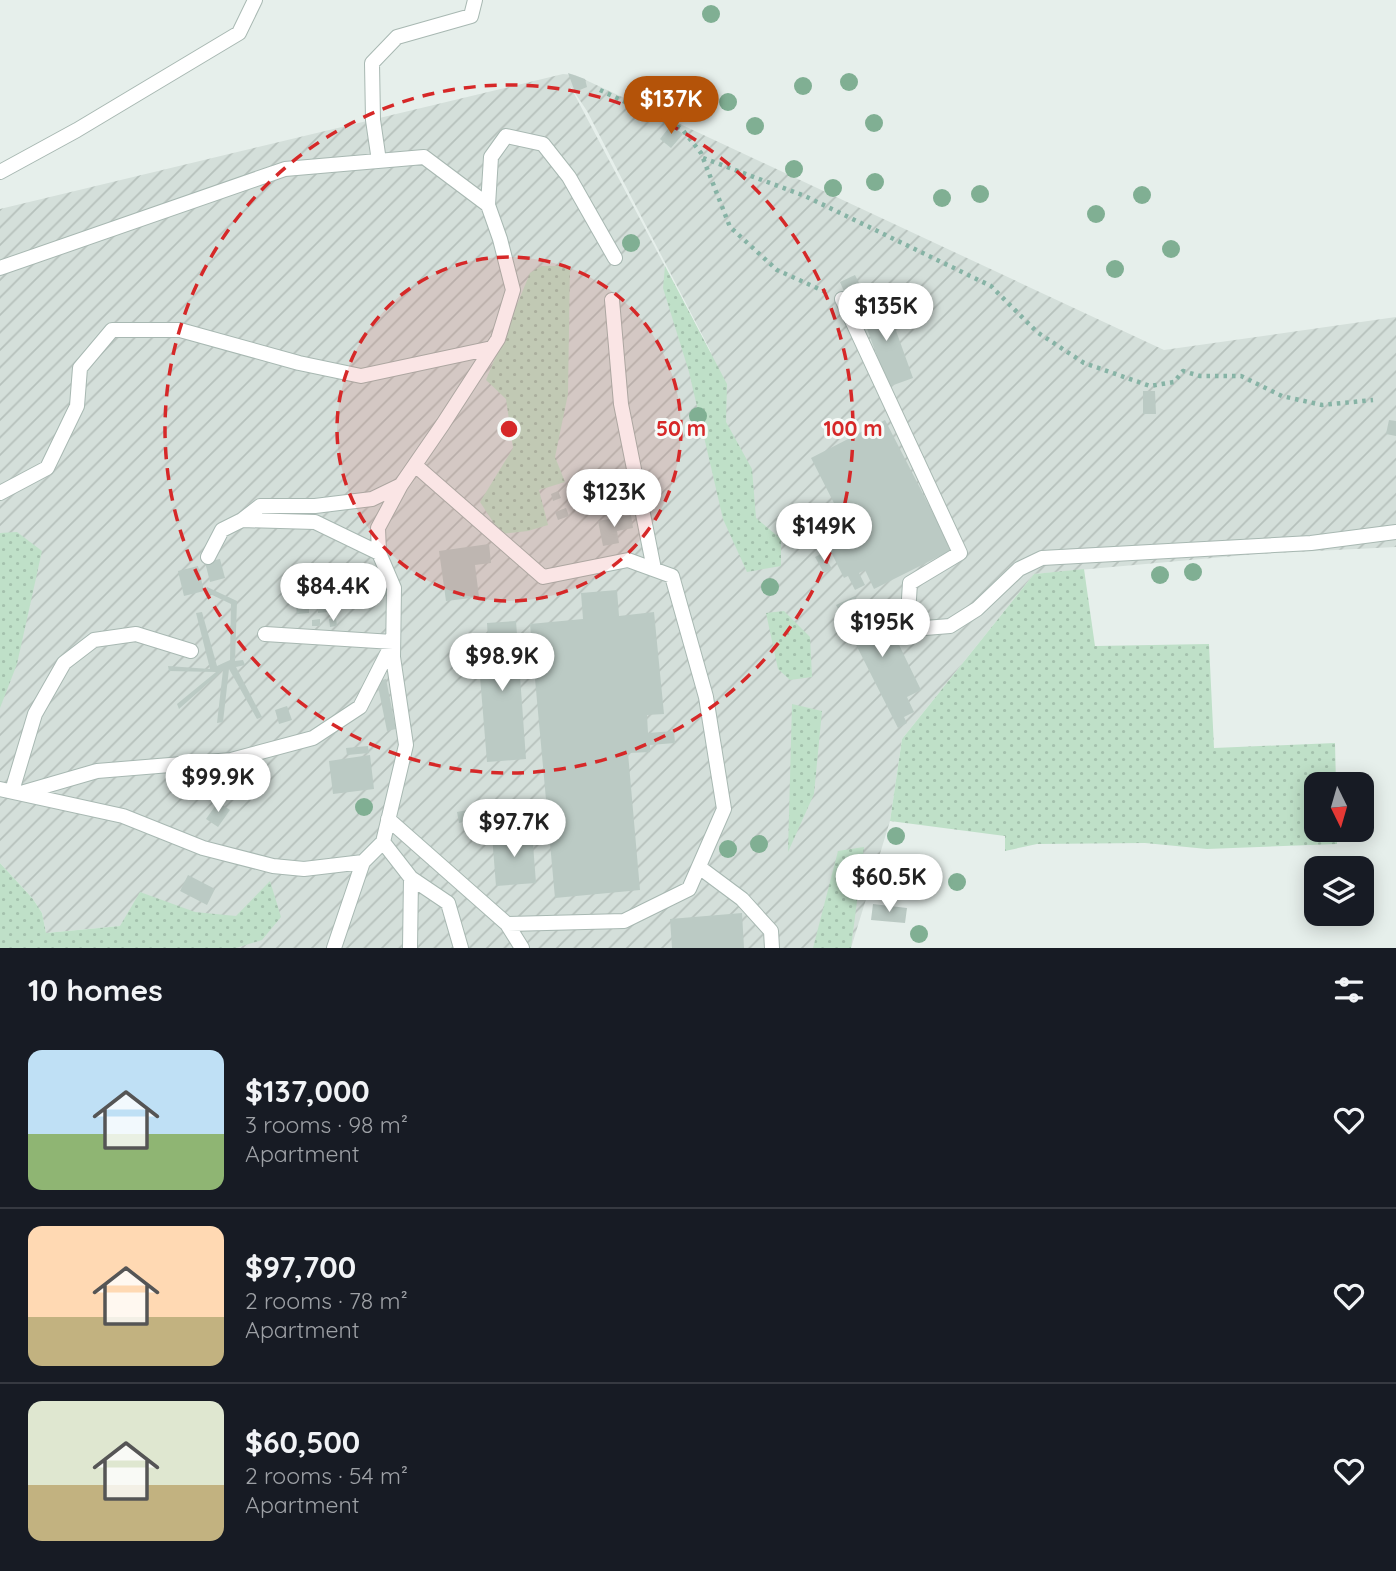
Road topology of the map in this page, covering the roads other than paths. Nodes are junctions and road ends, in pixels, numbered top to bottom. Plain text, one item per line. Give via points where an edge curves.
1 (255, 0) edge
2 (475, 0) edge
3 (379, 161) junction
4 (0, 172) edge
5 (488, 205) junction
6 (615, 258) dead end
7 (0, 268) edge
8 (842, 299) road end
9 (612, 300) dead end
10 (492, 348) junction
11 (415, 465) junction
12 (401, 485) junction
13 (0, 493) edge
14 (242, 520) junction
15 (1396, 532) edge
16 (379, 553) junction
17 (208, 557) dead end
18 (654, 569) junction
19 (265, 634) dead end
20 (394, 642) junction
21 (191, 651) dead end
22 (11, 791) edge
23 (388, 819) junction
24 (383, 842) junction
25 (363, 862) junction
26 (699, 867) junction
27 (411, 878) junction
28 (507, 924) junction
29 (334, 948) edge
30 (410, 948) edge
31 (461, 948) edge
32 (522, 948) edge
33 (772, 948) edge

1 - 4 lane via 239,33
2 - 3 lane via 471,16 397,37 372,63
3 - 5 lane via 424,157
3 - 7 lane via 285,169
5 - 6 lane via 491,157 506,136 543,144 569,177
5 - 10 lane via 513,290
8 - 15 lane via 960,553 911,583 908,614 925,628 950,626 977,609 1019,569 1042,558 1311,543
9 - 18 lane via 621,404
10 - 11 lane
10 - 13 lane via 360,376 180,330 112,330 80,368 77,407 47,468
11 - 12 lane
11 - 18 lane via 543,577 628,560
12 - 14 lane via 372,499 260,506
12 - 16 lane via 378,528
14 - 16 lane via 315,522
14 - 17 lane via 222,530
16 - 20 lane via 394,588
18 - 26 lane via 673,576 706,697 724,808
19 - 20 lane
20 - 22 lane via 360,707 313,738 231,760 97,771
20 - 23 lane via 406,745
21 - 22 lane via 136,634 94,640 64,663 35,714
22 - 25 lane via 124,816 202,848 273,866 304,869
23 - 24 lane
23 - 28 lane
24 - 25 lane
24 - 27 lane
25 - 29 lane
26 - 28 lane via 689,889 625,921
26 - 33 lane via 742,899 764,923 771,931
27 - 30 lane
27 - 31 lane via 448,903
28 - 32 lane

